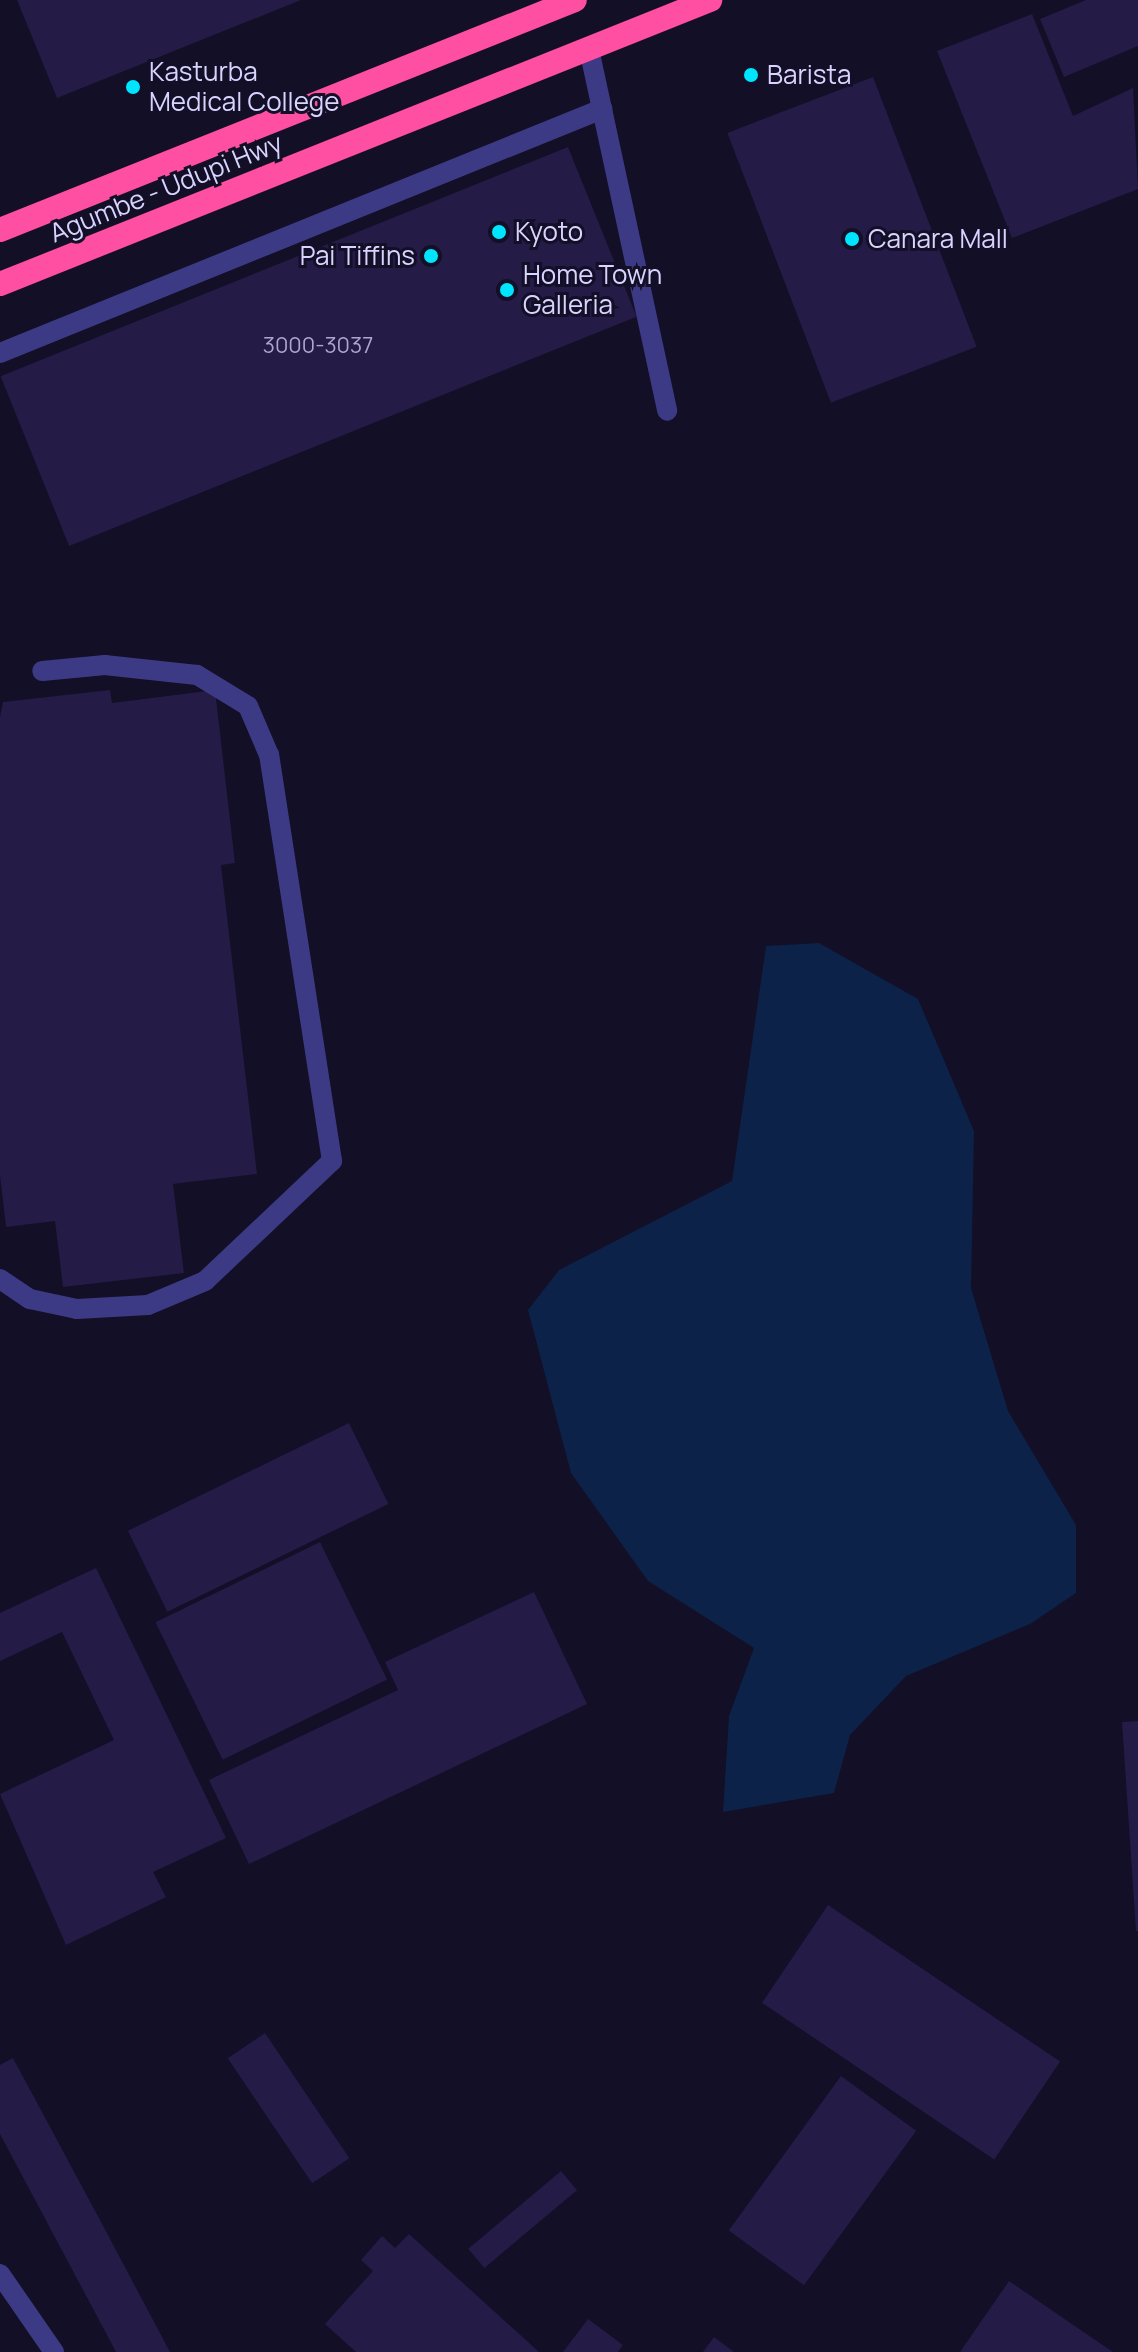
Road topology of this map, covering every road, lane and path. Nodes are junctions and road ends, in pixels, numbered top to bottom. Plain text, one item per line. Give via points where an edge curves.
1 (575, 0) edge
2 (710, 0) edge
3 (589, 49) junction
4 (602, 109) junction
5 (0, 230) edge
6 (0, 284) edge
7 (0, 353) edge
8 (667, 411) dead end
9 (42, 671) dead end
10 (0, 1279) edge
11 (0, 2274) edge
12 (54, 2352) edge

1 - 5 highway, Agumbe - Udupi Hwy
2 - 3 highway, Agumbe - Udupi Hwy
3 - 4 street
3 - 6 highway, Agumbe - Udupi Hwy
4 - 7 street
4 - 8 street
9 - 10 street via 105,665 197,675 248,706 269,755 332,1161 205,1281 148,1305 77,1309 30,1299
11 - 12 street

